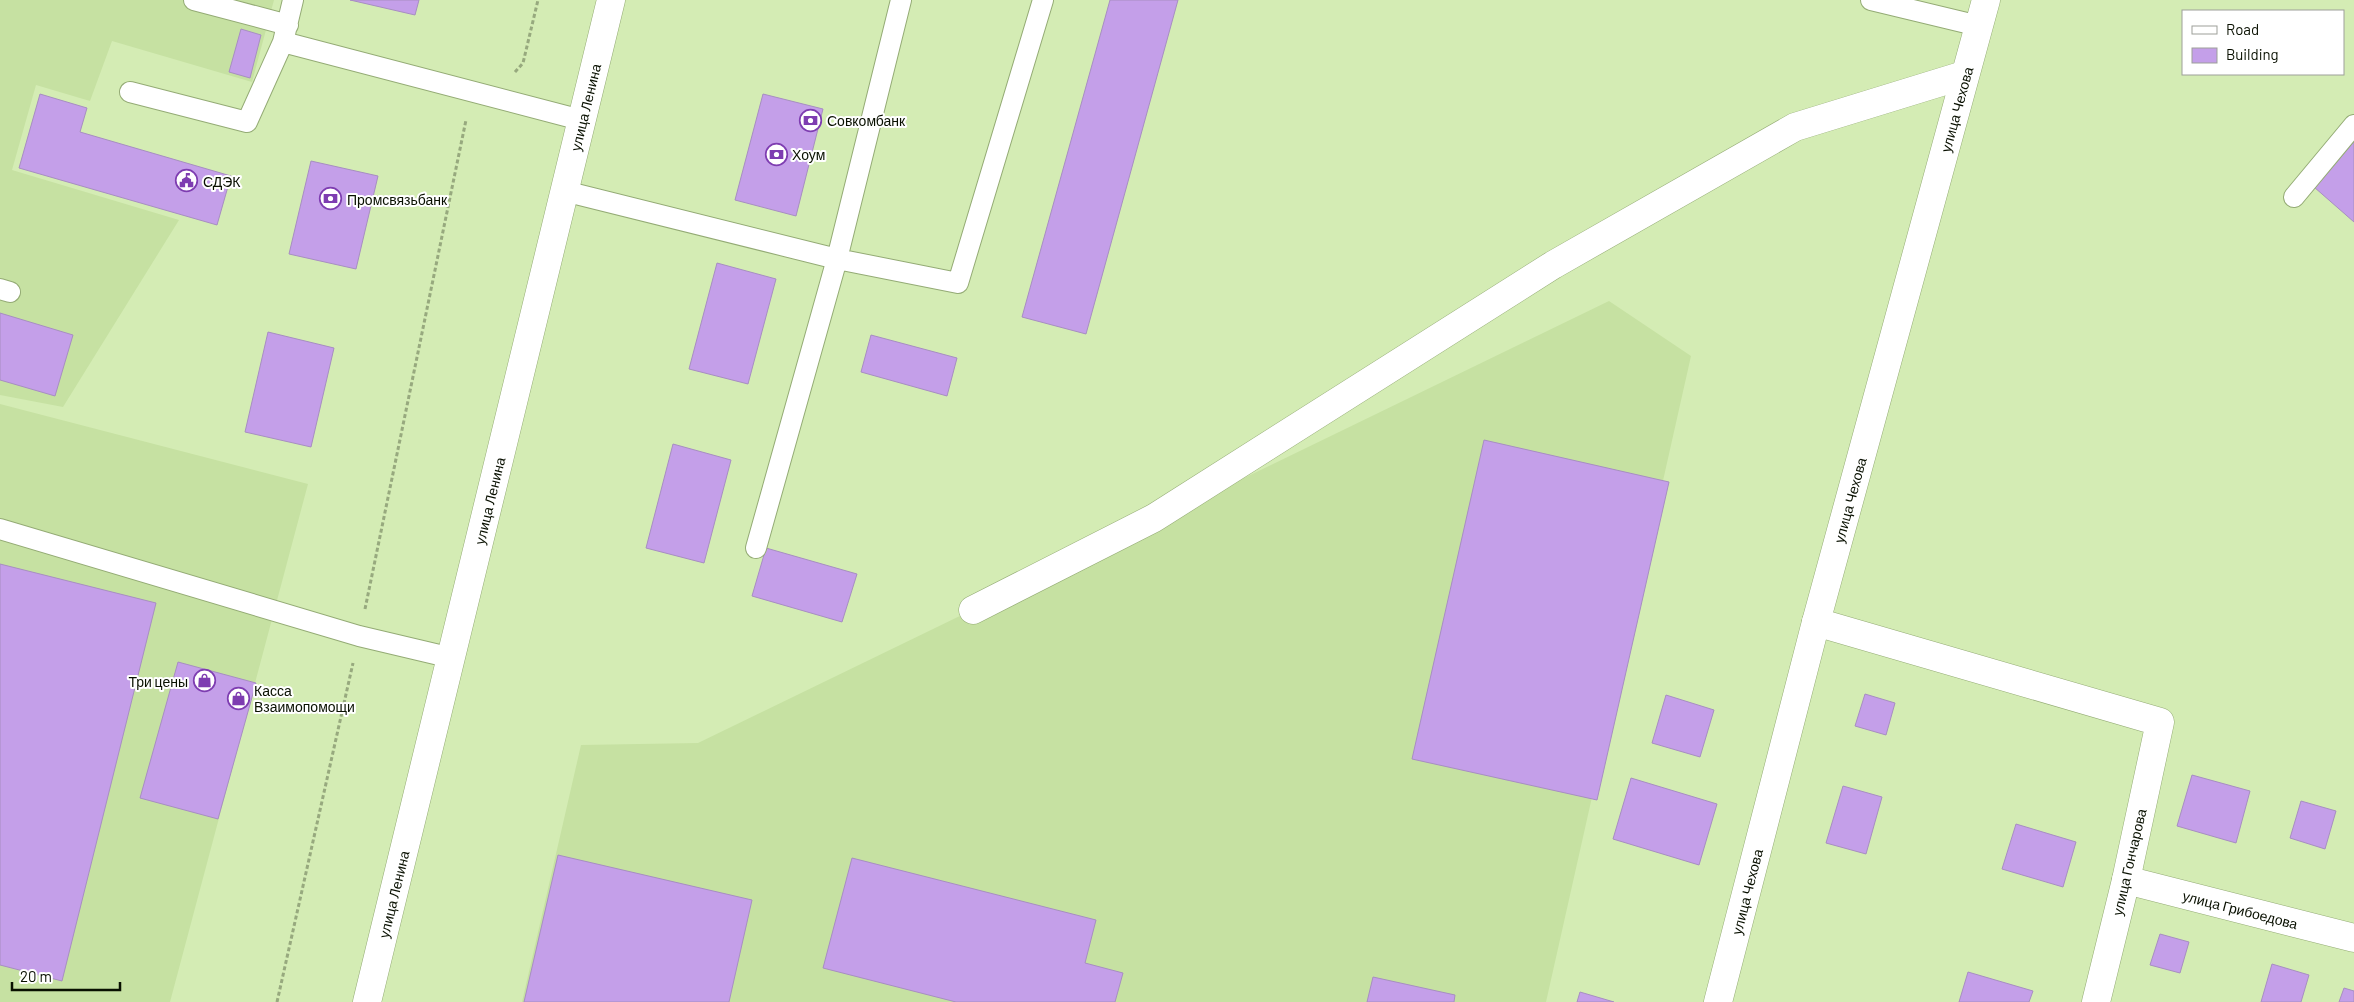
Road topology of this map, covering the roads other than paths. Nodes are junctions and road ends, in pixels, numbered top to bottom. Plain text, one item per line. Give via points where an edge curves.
1 (194, 0) edge
2 (293, 0) edge
3 (611, 0) edge
4 (901, 0) edge
5 (1043, 0) edge
6 (1871, 0) edge
7 (1986, 0) edge
8 (1979, 26) junction
9 (285, 33) junction
10 (1964, 75) junction
11 (130, 92) dead end
12 (581, 120) junction
13 (2354, 125) edge
14 (564, 191) junction
15 (2294, 197) dead end
16 (837, 259) junction
17 (0, 529) edge
18 (756, 548) dead end
19 (973, 610) dead end
20 (1816, 622) junction
21 (452, 658) junction
22 (2126, 880) junction
23 (2354, 938) edge
24 (367, 1002) edge
25 (1718, 1002) edge
26 (2096, 1002) edge

1 - 9 lane
2 - 9 lane
3 - 12 street, улица Ленина
4 - 16 lane
5 - 16 lane via 958,283
6 - 8 lane
7 - 8 street, улица Чехова
8 - 10 street, улица Чехова
9 - 11 lane via 247,122
9 - 12 lane
10 - 19 street via 1795,127 1553,265 1154,518
10 - 20 street, улица Чехова
12 - 14 street, улица Ленина
13 - 15 lane
14 - 16 lane
14 - 21 street, улица Ленина
16 - 18 lane
17 - 21 lane via 359,636
20 - 22 street, улица Гончарова via 2160,722
20 - 25 street, улица Чехова
21 - 24 street, улица Ленина
22 - 23 street, улица Грибоедова
22 - 26 street, улица Гончарова

